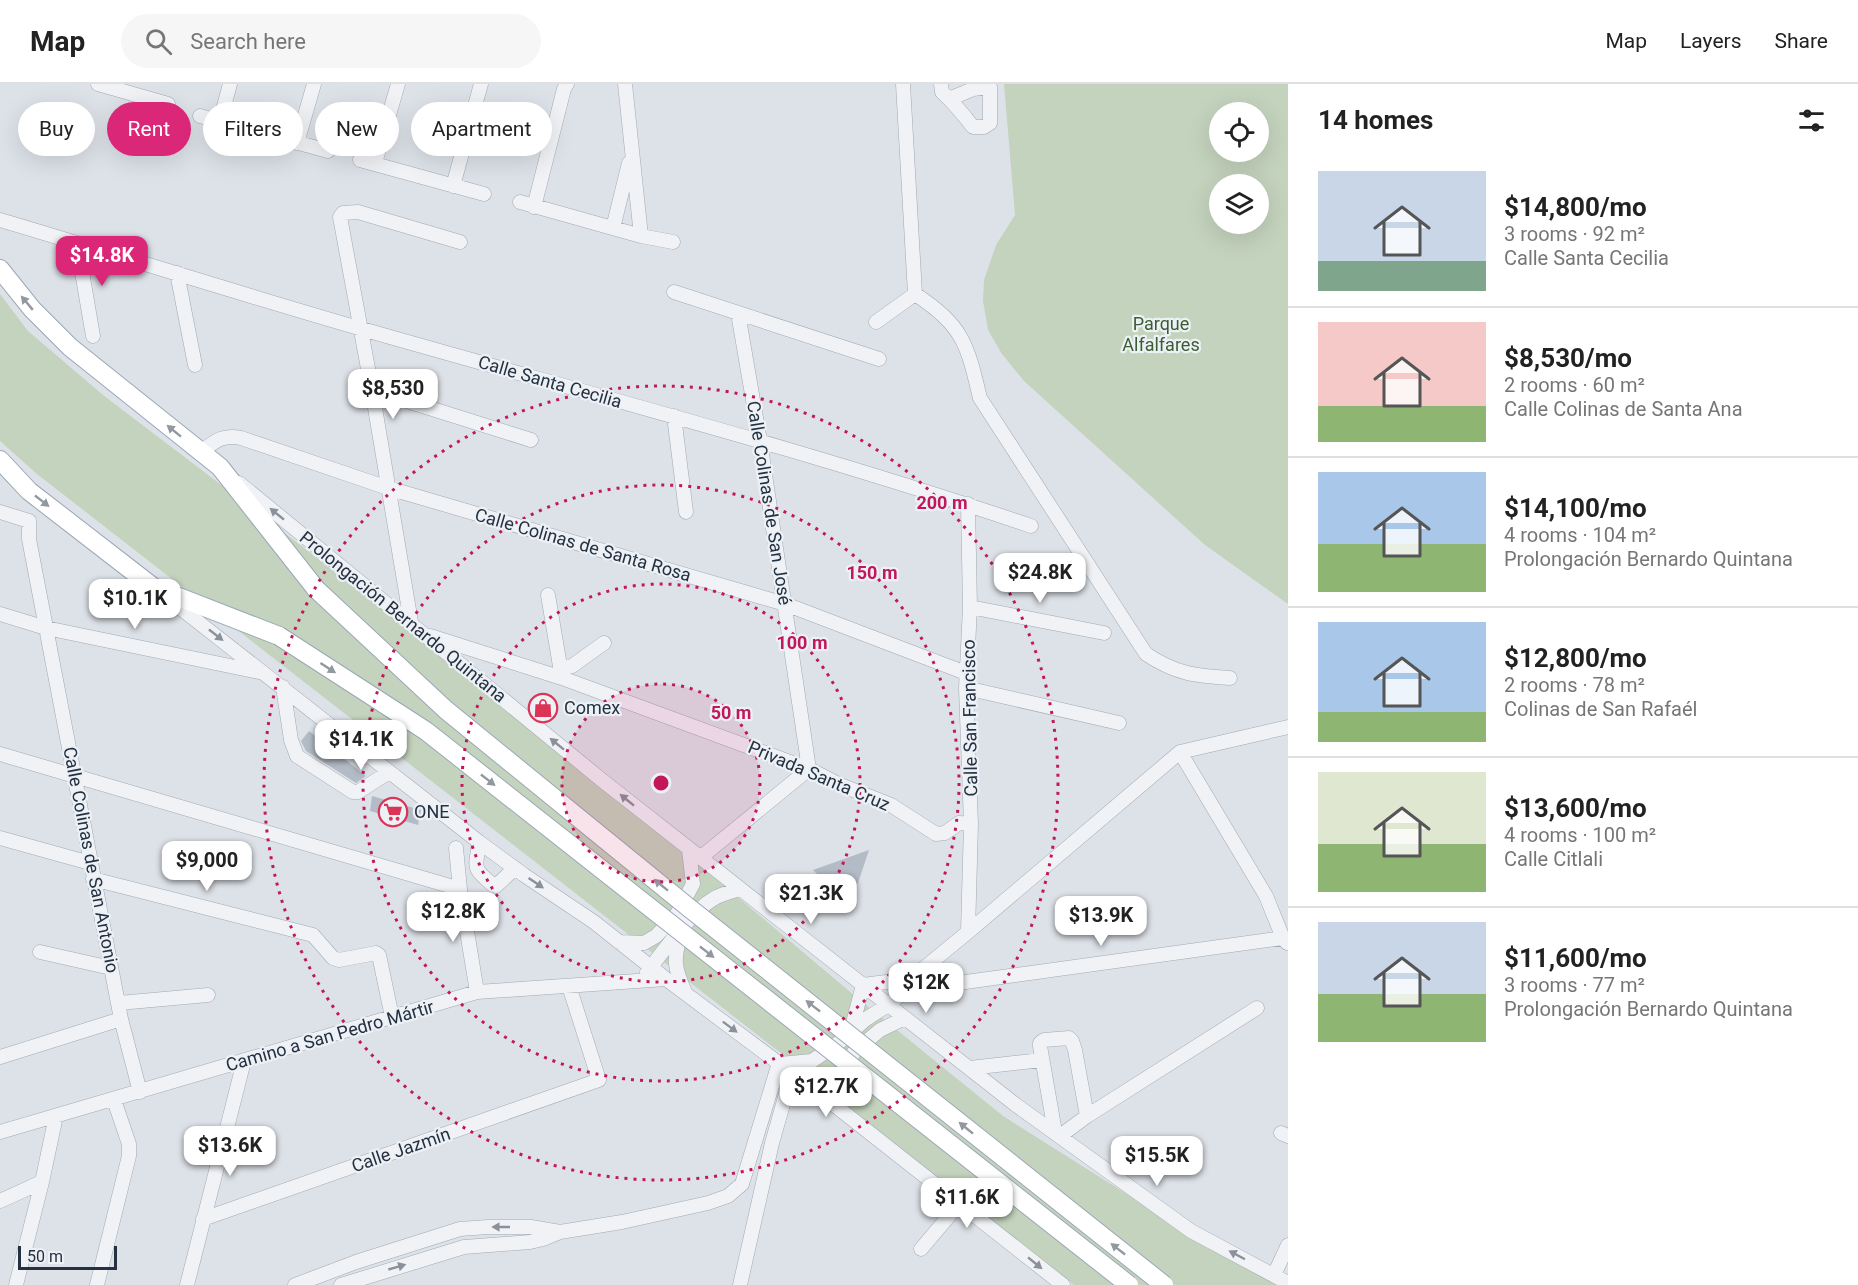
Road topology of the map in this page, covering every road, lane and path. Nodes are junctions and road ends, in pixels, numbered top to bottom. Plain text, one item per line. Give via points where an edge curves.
1 (98, 84) edge
2 (230, 84) edge
3 (314, 84) edge
4 (398, 84) edge
5 (481, 84) edge
6 (567, 84) edge
7 (625, 84) edge
8 (903, 84) edge
9 (941, 84) edge
10 (141, 90) edge
11 (949, 99) dead end
12 (164, 102) edge
13 (225, 102) edge
14 (200, 116) dead end
15 (203, 117) edge
16 (303, 122) edge
17 (632, 153) junction
18 (360, 160) dead end
19 (375, 164) junction
20 (453, 186) junction
21 (484, 194) dead end
22 (520, 202) dead end
23 (534, 207) junction
24 (0, 220) edge
25 (613, 228) junction
26 (641, 236) junction
27 (460, 242) dead end
28 (673, 242) dead end
29 (77, 243) junction
30 (0, 269) edge
31 (177, 273) junction
32 (674, 292) dead end
33 (915, 294) junction
34 (738, 313) junction
35 (876, 322) dead end
36 (362, 329) junction
37 (93, 336) dead end
38 (879, 359) dead end
39 (195, 365) dead end
40 (372, 390) junction
41 (674, 416) junction
42 (531, 440) dead end
43 (760, 441) junction
44 (201, 452) junction
45 (0, 460) edge
46 (220, 467) junction
47 (388, 488) junction
48 (968, 504) junction
49 (0, 512) edge
50 (686, 512) dead end
51 (1031, 526) dead end
52 (153, 586) junction
53 (548, 595) dead end
54 (785, 604) junction
55 (970, 606) junction
56 (0, 614) edge
57 (411, 622) junction
58 (46, 628) junction
59 (423, 633) junction
60 (1104, 633) dead end
61 (604, 643) dead end
62 (264, 673) junction
63 (562, 673) junction
64 (966, 673) junction
65 (1230, 678) dead end
66 (283, 687) junction
67 (966, 688) junction
68 (1119, 723) dead end
69 (1288, 727) edge
70 (1180, 752) junction
71 (0, 754) edge
72 (809, 769) junction
73 (389, 772) junction
74 (75, 777) junction
75 (971, 824) junction
76 (0, 838) edge
77 (479, 842) junction
78 (456, 848) dead end
79 (695, 854) junction
80 (90, 863) junction
81 (515, 868) junction
82 (93, 879) junction
83 (460, 889) junction
84 (740, 889) junction
85 (682, 928) junction
86 (968, 932) junction
87 (1285, 941) edge
88 (619, 942) junction
89 (40, 952) dead end
90 (651, 967) junction
91 (111, 968) junction
92 (917, 974) junction
93 (666, 980) junction
94 (640, 981) junction
95 (863, 985) junction
96 (569, 986) junction
97 (477, 992) junction
98 (208, 995) dead end
99 (687, 995) junction
100 (119, 1003) junction
101 (888, 1005) junction
102 (1257, 1008) dead end
103 (392, 1017) junction
104 (905, 1018) junction
105 (121, 1019) junction
106 (851, 1031) junction
107 (0, 1057) edge
108 (1042, 1060) junction
109 (244, 1061) junction
110 (779, 1063) junction
111 (970, 1068) junction
112 (792, 1073) junction
113 (140, 1092) junction
114 (114, 1100) junction
115 (837, 1107) junction
116 (56, 1116) junction
117 (1087, 1116) junction
118 (0, 1132) edge
119 (1057, 1134) junction
120 (42, 1182) junction
121 (0, 1201) edge
122 (960, 1203) junction
123 (203, 1220) junction
124 (469, 1228) junction
125 (560, 1232) junction
126 (446, 1234) junction
127 (1288, 1245) edge
128 (470, 1246) junction
129 (921, 1249) dead end
130 (453, 1251) junction
131 (356, 1262) junction
132 (335, 1270) junction
133 (1274, 1275) junction
134 (362, 1277) junction
135 (1288, 1283) edge
136 (16, 1285) edge
137 (97, 1285) edge
138 (187, 1285) edge
139 (296, 1285) edge
140 (341, 1285) edge
141 (740, 1285) edge
142 (1063, 1285) edge
143 (1129, 1285) edge
144 (1164, 1285) edge

1 - 10 street
2 - 13 street
3 - 16 street
4 - 19 street
5 - 20 street
6 - 23 street
7 - 17 street
8 - 33 street
9 - 11 street via 942,93
10 - 12 street
14 - 15 street
17 - 25 street
17 - 26 street
18 - 19 street
19 - 20 street
20 - 21 street
22 - 23 street
23 - 25 street
24 - 29 street, Calle Santa Cecilia
25 - 26 street
26 - 28 street
27 - 36 street via 358,212 343,213 340,221
29 - 31 street, Calle Santa Cecilia
29 - 37 street
44 -> 30 main road, Prolongación Bernardo Quintana via 70,347
31 - 36 street, Calle Santa Cecilia
31 - 39 street
32 - 34 street
33 - 35 street
33 - 65 street via 940,311 958,330 980,398 1146,654 1192,676
34 - 38 street
34 - 43 street, Calle Colinas de San José
36 - 40 street
36 - 41 street, Calle Santa Cecilia
40 - 42 street
40 - 47 street
41 - 43 street, Calle Santa Cecilia
41 - 50 street
43 - 48 street, Calle Santa Cecilia
43 - 54 street, Calle Colinas de San José
44 - 46 main road, Prolongación Bernardo Quintana
44 - 47 street, Calle Colinas de Santa Rosa via 220,438 241,438
45 -> 52 main road via 29,491
57 -> 46 street, Prolongación Bernardo Quintana
144 -> 46 main road, bridge via 446,710 316,589
47 - 54 street, Calle Colinas de Santa Rosa
47 - 57 street
48 - 51 street, Calle Santa Cecilia
48 - 55 street, Calle San Francisco
49 - 58 street, Calle Colinas de San Antonio via 29,521
52 -> 62 street
52 -> 143 main road, bridge via 279,636 426,731
53 - 63 street
54 - 64 street, Calle Colinas de Santa Rosa
54 - 72 street, Calle Colinas de San José
55 - 60 street
55 - 64 street, Calle San Francisco
56 - 58 street
57 - 59 street, Prolongación Bernardo Quintana
58 - 62 street
58 - 74 street, Calle Colinas de San Antonio
59 - 63 street, Privada Santa Cruz
79 -> 59 street, Prolongación Bernardo Quintana
61 - 63 street
62 - 66 street
63 - 72 street, Privada Santa Cruz
64 - 67 street, Calle San Francisco
66 - 73 street
66 - 73 street via 297,756 353,792
67 - 68 street
67 - 75 street, Calle San Francisco
69 - 70 street
70 - 86 street
70 - 87 street via 1266,896
71 - 74 street
72 - 75 street, Privada Santa Cruz via 891,805 936,834 959,823
72 - 79 street
73 - 77 street
74 - 80 street, Calle Colinas de San Antonio
74 - 83 street
75 - 86 street, Calle San Francisco
76 - 80 street
77 - 81 street
77 - 81 street via 476,868 493,885
78 - 83 street
79 - 84 street, Prolongación Bernardo Quintana
79 - 88 street via 693,884 677,914 644,943
80 - 82 street, Calle Colinas de San Antonio
81 -> 88 street
82 - 91 street, Calle Colinas de San Antonio
82 - 103 street via 313,935 336,959 379,955
83 - 97 street
84 - 85 street via 710,900
84 - 95 street, Prolongación Bernardo Quintana
85 - 90 street
85 - 99 street via 675,970
86 - 92 street
87 - 92 street via 944,984
88 - 90 street
89 - 91 street
90 - 93 street
90 - 94 street
91 - 100 street, Calle Colinas de San Antonio
92 - 95 street
92 - 101 street
93 - 94 street, Camino a San Pedro Mártir
93 - 99 street
94 - 96 street, Camino a San Pedro Mártir
95 - 101 street, Prolongación Bernardo Quintana
95 - 106 street
96 - 97 street, Camino a San Pedro Mártir
96 - 123 street, Calle Jazmín via 599,1080
97 - 103 street, Camino a San Pedro Mártir
98 - 100 street
99 -> 110 street
100 - 105 street, Calle Colinas de San Antonio
101 - 104 street, Prolongación Bernardo Quintana
101 - 106 street
102 - 117 street
103 - 109 street, Camino a San Pedro Mártir
104 - 111 street, Prolongación Bernardo Quintana
104 - 115 street via 880,1030 854,1052 838,1083
105 - 107 street
105 - 113 street, Calle Colinas de San Antonio
106 - 110 street via 812,1061
108 - 111 street
108 - 117 street via 1040,1042 1065,1038 1072,1041
108 - 119 street
109 - 113 street, Camino a San Pedro Mártir
109 - 123 street
110 - 112 street
110 - 125 street via 745,1177 728,1196 622,1222
111 - 119 street, Prolongación Bernardo Quintana
112 - 115 street
112 - 141 street
113 - 114 street, Camino a San Pedro Mártir
114 - 116 street, Camino a San Pedro Mártir
114 - 137 street via 129,1144 129,1156
115 - 122 street
116 - 118 street, Camino a San Pedro Mártir
116 - 120 street
117 - 119 street
133 -> 119 street, Prolongación Bernardo Quintana via 1191,1231
120 - 121 street
120 - 136 street
122 - 129 street
122 -> 142 street
123 - 138 street
125 -> 124 street via 531,1227
124 - 126 street
124 - 128 street
125 - 128 street via 530,1242
126 - 130 street
126 - 131 street
127 - 133 street
128 - 130 street
134 -> 130 street
131 - 132 street
131 - 134 street
132 - 139 street
132 - 140 street
133 - 135 street, Prolongación Bernardo Quintana
134 - 140 street

